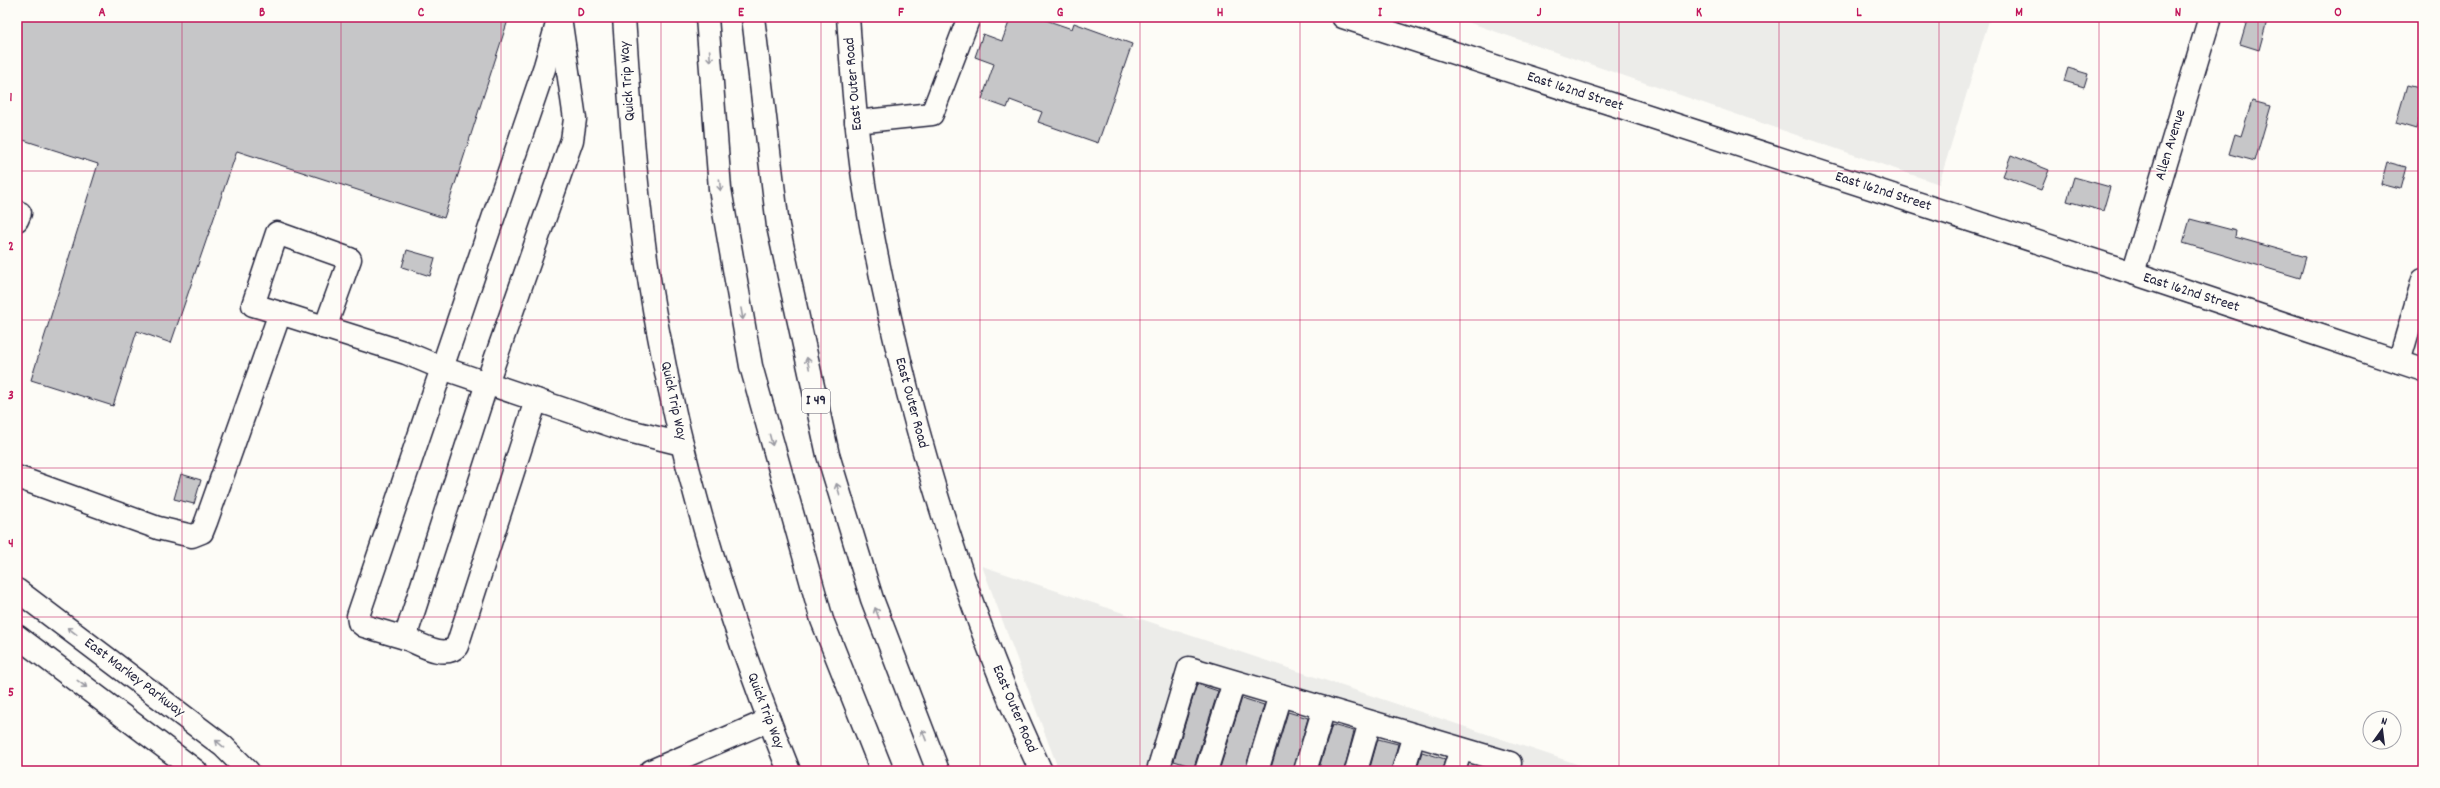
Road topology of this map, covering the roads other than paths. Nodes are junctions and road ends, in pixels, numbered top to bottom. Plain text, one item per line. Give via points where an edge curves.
1 (560, 17) edge
2 (624, 17) edge
3 (707, 17) edge
4 (754, 17) edge
5 (848, 17) edge
6 (969, 17) edge
7 (1343, 17) edge
8 (2210, 17) edge
9 (856, 122) junction
10 (17, 212) edge
11 (17, 220) edge
12 (2133, 273) junction
13 (2423, 280) edge
14 (280, 313) junction
15 (325, 328) junction
16 (2399, 362) junction
17 (442, 368) junction
18 (2423, 370) edge
19 (487, 383) junction
20 (536, 400) junction
21 (682, 444) junction
22 (17, 478) edge
23 (17, 590) edge
24 (17, 636) edge
25 (405, 638) junction
26 (1234, 682) junction
27 (1280, 695) junction
28 (1324, 708) junction
29 (769, 720) junction
30 (1370, 722) junction
31 (1414, 735) junction
32 (1461, 748) junction
33 (196, 771) edge
34 (248, 771) edge
35 (651, 771) edge
36 (789, 771) edge
37 (882, 771) edge
38 (938, 771) edge
39 (1041, 771) edge
40 (1160, 771) edge
41 (1206, 771) edge
42 (1257, 771) edge
43 (1305, 771) edge
44 (1356, 771) edge
45 (1403, 771) edge
46 (1454, 771) edge
47 (1507, 771) edge

1 - 17 main road
1 - 19 main road via 574,128
2 - 21 main road, Quick Trip Way via 641,220 657,329
3 -> 37 main road via 720,189 751,366 822,620
38 -> 4 main road, I 49 via 872,599 828,455 778,226
5 - 9 main road, East Outer Road
6 - 9 main road via 932,114
7 - 12 main road, East 162nd Street
8 - 12 main road, Allen Avenue
9 - 39 main road, East Outer Road via 878,266 923,449 967,592 1013,712
10 - 11 main road via 20,212
12 - 16 main road, East 162nd Street
13 - 16 main road
14 - 15 main road
14 - 15 main road via 253,305 276,233 350,259
14 - 22 main road via 202,532 192,536 158,528
15 - 17 main road via 406,353
16 - 18 main road, East 162nd Street
17 - 19 main road
17 - 25 main road via 358,610 359,622 364,626
19 - 20 main road
19 - 25 main road
20 - 21 main road via 625,430
20 - 25 main road via 457,646 453,651 446,652
21 - 29 main road, Quick Trip Way via 730,614
34 -> 23 main road, East Markey Parkway via 223,746
24 -> 33 main road
26 - 27 main road
26 - 40 main road via 1189,668 1159,767
26 - 41 main road
27 - 28 main road
27 - 42 main road
28 - 30 main road
28 - 43 main road
29 - 35 main road
29 - 36 main road, Quick Trip Way
30 - 31 main road
30 - 44 main road
31 - 32 main road
31 - 45 main road
32 - 46 main road
32 - 47 main road via 1510,763

